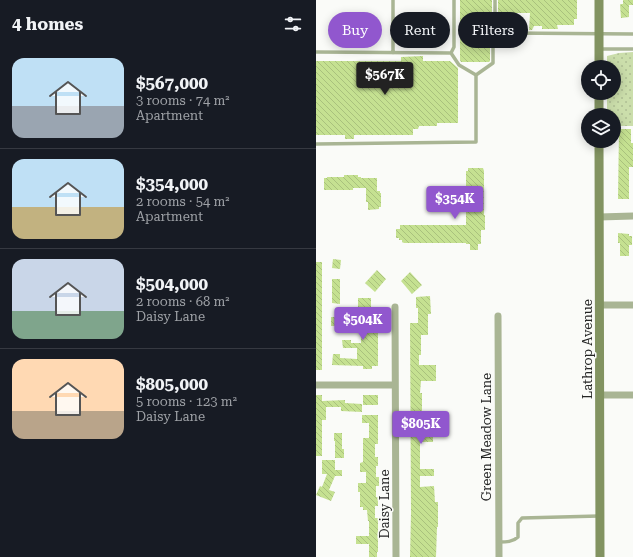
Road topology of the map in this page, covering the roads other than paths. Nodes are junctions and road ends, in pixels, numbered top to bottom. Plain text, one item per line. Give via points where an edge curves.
1 (393, 0) edge
2 (454, 0) edge
3 (495, 0) edge
4 (599, 0) edge
5 (495, 12) edge
6 (528, 33) edge
7 (599, 34) junction
8 (633, 34) edge
9 (494, 48) edge
10 (599, 49) junction
11 (633, 49) edge
12 (316, 52) edge
13 (393, 52) junction
14 (451, 53) junction
15 (599, 60) edge
16 (476, 75) junction
17 (316, 144) edge
18 (599, 148) edge
19 (633, 216) edge
20 (600, 217) junction
21 (600, 305) junction
22 (633, 305) edge
23 (395, 307) dead end
24 (498, 316) dead end
25 (316, 385) edge
26 (395, 385) junction
27 (600, 395) junction
28 (633, 395) edge
29 (600, 516) junction
30 (499, 542) junction
31 (396, 557) edge
32 (499, 557) edge
33 (600, 557) edge

1 - 13 lane
2 - 14 lane via 454,47
3 - 5 lane
4 - 7 street
6 - 7 lane
7 - 8 lane
7 - 10 street
9 - 16 lane via 493,63
10 - 11 lane
10 - 15 street
12 - 13 lane
13 - 14 lane
14 - 16 lane via 459,65
16 - 17 lane via 476,142
18 - 20 street, Lathrop Avenue
19 - 20 street
20 - 21 street, Lathrop Avenue
21 - 22 street
21 - 27 street, Lathrop Avenue
23 - 26 street, Daisy Lane
24 - 30 street, Green Meadow Lane
25 - 26 street
26 - 31 street, Daisy Lane
27 - 28 street
27 - 29 street, Lathrop Avenue
29 - 30 lane via 522,518 518,523 518,538 509,542
29 - 33 street, Lathrop Avenue
30 - 32 street, Green Meadow Lane

